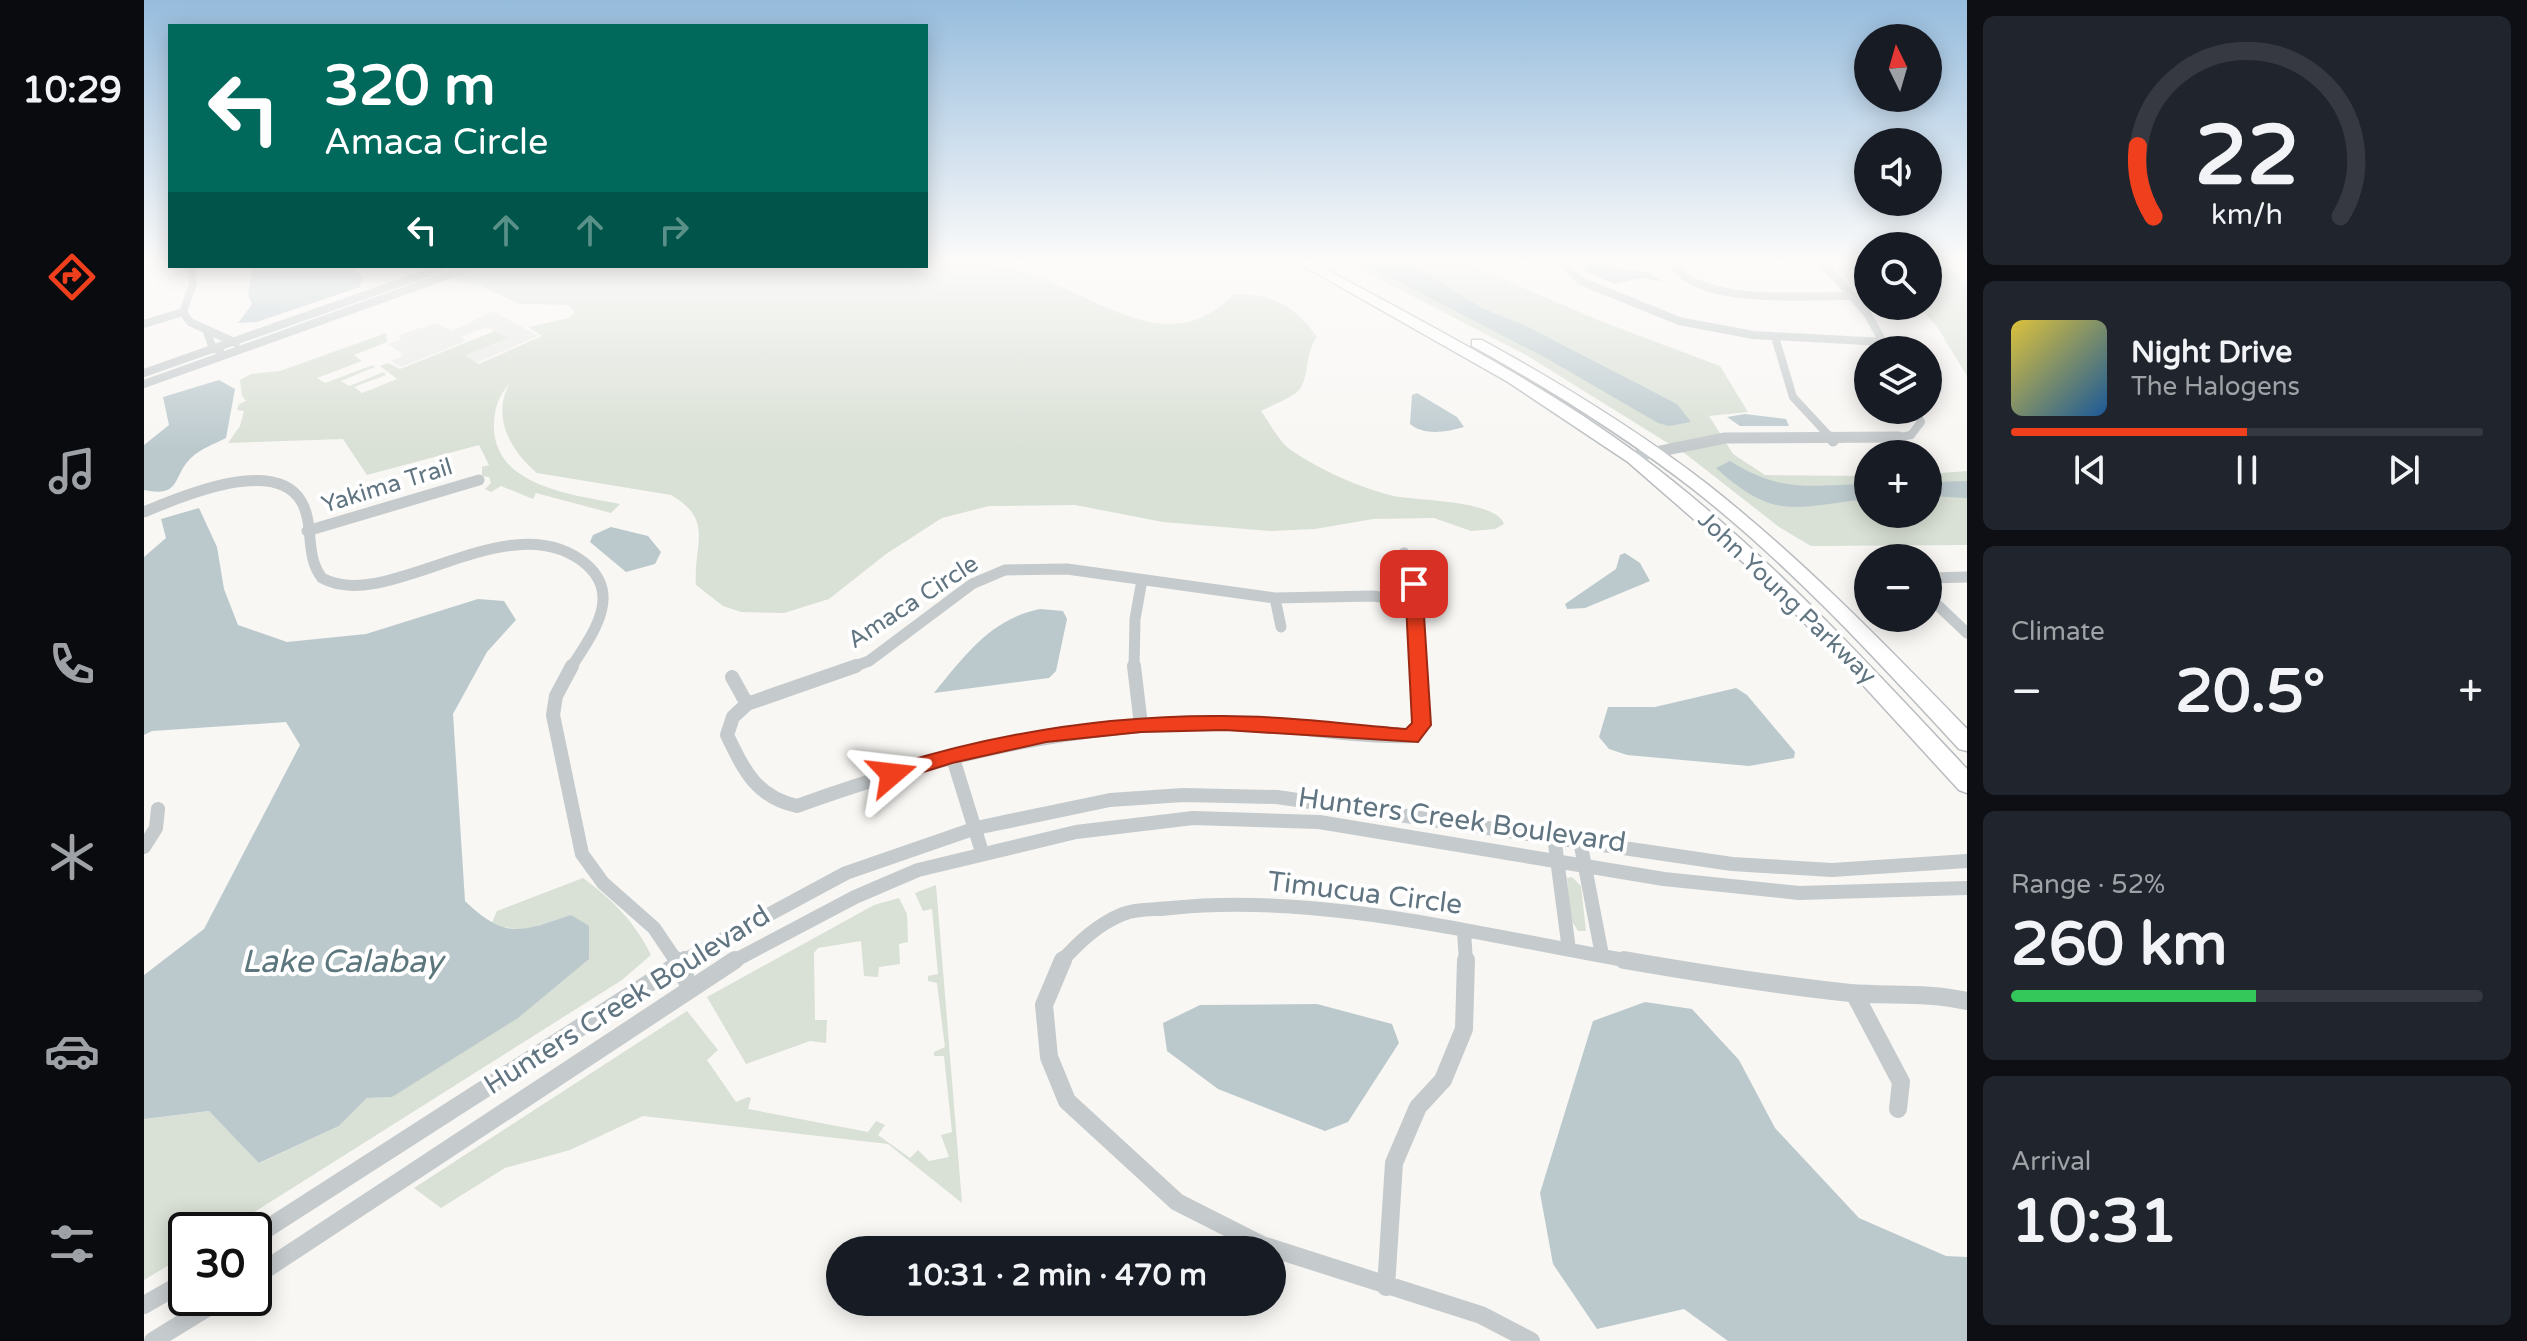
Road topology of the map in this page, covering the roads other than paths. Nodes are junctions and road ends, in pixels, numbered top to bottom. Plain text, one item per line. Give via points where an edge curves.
1 (194, 324) edge
2 (286, 324) edge
3 (312, 324) edge
4 (1413, 324) edge
5 (1440, 324) edge
6 (1694, 324) edge
7 (206, 329) junction
8 (1775, 337) junction
9 (237, 341) junction
10 (1854, 343) edge
11 (213, 349) junction
12 (232, 352) junction
13 (144, 373) edge
14 (144, 384) edge
15 (1919, 424) edge
16 (1833, 441) junction
17 (1654, 452) junction
18 (1631, 457) junction
19 (479, 480) dead end
20 (144, 512) edge
21 (307, 531) junction
22 (1404, 553) dead end
23 (1967, 577) edge
24 (1942, 578) edge
25 (1142, 580) junction
26 (1275, 598) junction
27 (1414, 602) junction
28 (1942, 609) edge
29 (1281, 627) dead end
30 (1967, 633) edge
31 (732, 677) dead end
32 (747, 704) junction
33 (1141, 725) junction
34 (1967, 743) edge
35 (952, 755) junction
36 (1967, 784) edge
37 (158, 809) dead end
38 (976, 828) junction
39 (1554, 836) junction
40 (1580, 841) junction
41 (144, 847) edge
42 (982, 852) junction
43 (1556, 860) junction
44 (1967, 861) edge
45 (1584, 865) junction
46 (1967, 888) edge
47 (1464, 932) junction
48 (1569, 950) junction
49 (1602, 955) junction
50 (678, 964) junction
51 (690, 987) junction
52 (1854, 993) junction
53 (1967, 1001) edge
54 (1898, 1109) dead end
55 (272, 1225) edge
56 (272, 1265) edge
57 (1386, 1287) junction
58 (168, 1291) edge
59 (144, 1305) edge
60 (194, 1316) edge
61 (153, 1341) edge
62 (1531, 1341) edge

1 - 7 street
2 - 9 street
3 - 12 street
4 - 18 highway, John Young Parkway via 1511,378
5 - 17 highway, John Young Parkway via 1550,384
6 - 8 street
7 - 9 street
7 - 11 street
8 - 10 street
8 - 16 street via 1793,397
9 - 11 street
9 - 12 street
11 - 12 street
11 - 13 street
12 - 14 street
15 - 16 street via 1911,435
16 - 17 street via 1725,438
17 - 18 street
17 - 34 highway, John Young Parkway via 1790,563
18 - 36 highway, John Young Parkway via 1771,575
19 - 21 street, Yakima Trail
20 - 21 street via 228,485 265,480 278,482 301,501
21 - 50 street via 316,572 326,582 343,586 512,545 573,555 592,568 601,581 601,618 557,689 553,715 579,847 596,876 648,921
22 - 27 street via 1413,566
23 - 24 street
25 - 26 street, Amaca Circle
25 - 32 street, Amaca Circle via 1067,569 1005,570 972,584 869,661
25 - 33 street via 1131,631
26 - 27 street, Amaca Circle via 1373,596
26 - 29 street
27 - 33 street via 1421,725 1411,736 1225,723
28 - 30 street
31 - 32 street
32 - 35 street via 733,717 727,735 750,782 773,802 797,806
33 - 35 street via 1046,735
35 - 38 street
37 - 41 street via 156,828
38 - 39 street, Hunters Creek Boulevard via 1110,800 1199,795 1277,797
38 - 42 street
38 - 50 street, Hunters Creek Boulevard via 846,873
39 - 40 street, Hunters Creek Boulevard
39 - 43 street
40 - 44 street, Hunters Creek Boulevard via 1789,868
40 - 45 street
42 - 43 street, Hunters Creek Boulevard via 1076,832 1193,818 1319,822
42 - 51 street, Hunters Creek Boulevard via 918,870 855,897
43 - 45 street, Hunters Creek Boulevard
43 - 48 street
45 - 46 street, Hunters Creek Boulevard via 1799,893
45 - 49 street
47 - 48 street, Timucua Circle
47 - 57 street via 1464,1029 1443,1080 1418,1107 1394,1163
47 - 57 street, Timucua Circle via 1266,905 1125,913 1083,938 1058,966 1044,1005 1049,1057 1067,1101 1177,1202 1262,1245
48 - 49 street, Timucua Circle
49 - 52 street, Timucua Circle
50 - 51 street
50 - 55 street, Hunters Creek Boulevard
51 - 56 street, Hunters Creek Boulevard
52 - 53 street, Timucua Circle via 1936,994
52 - 54 street via 1901,1082
57 - 62 street, Timucua Circle via 1481,1315
58 - 59 street
60 - 61 street

